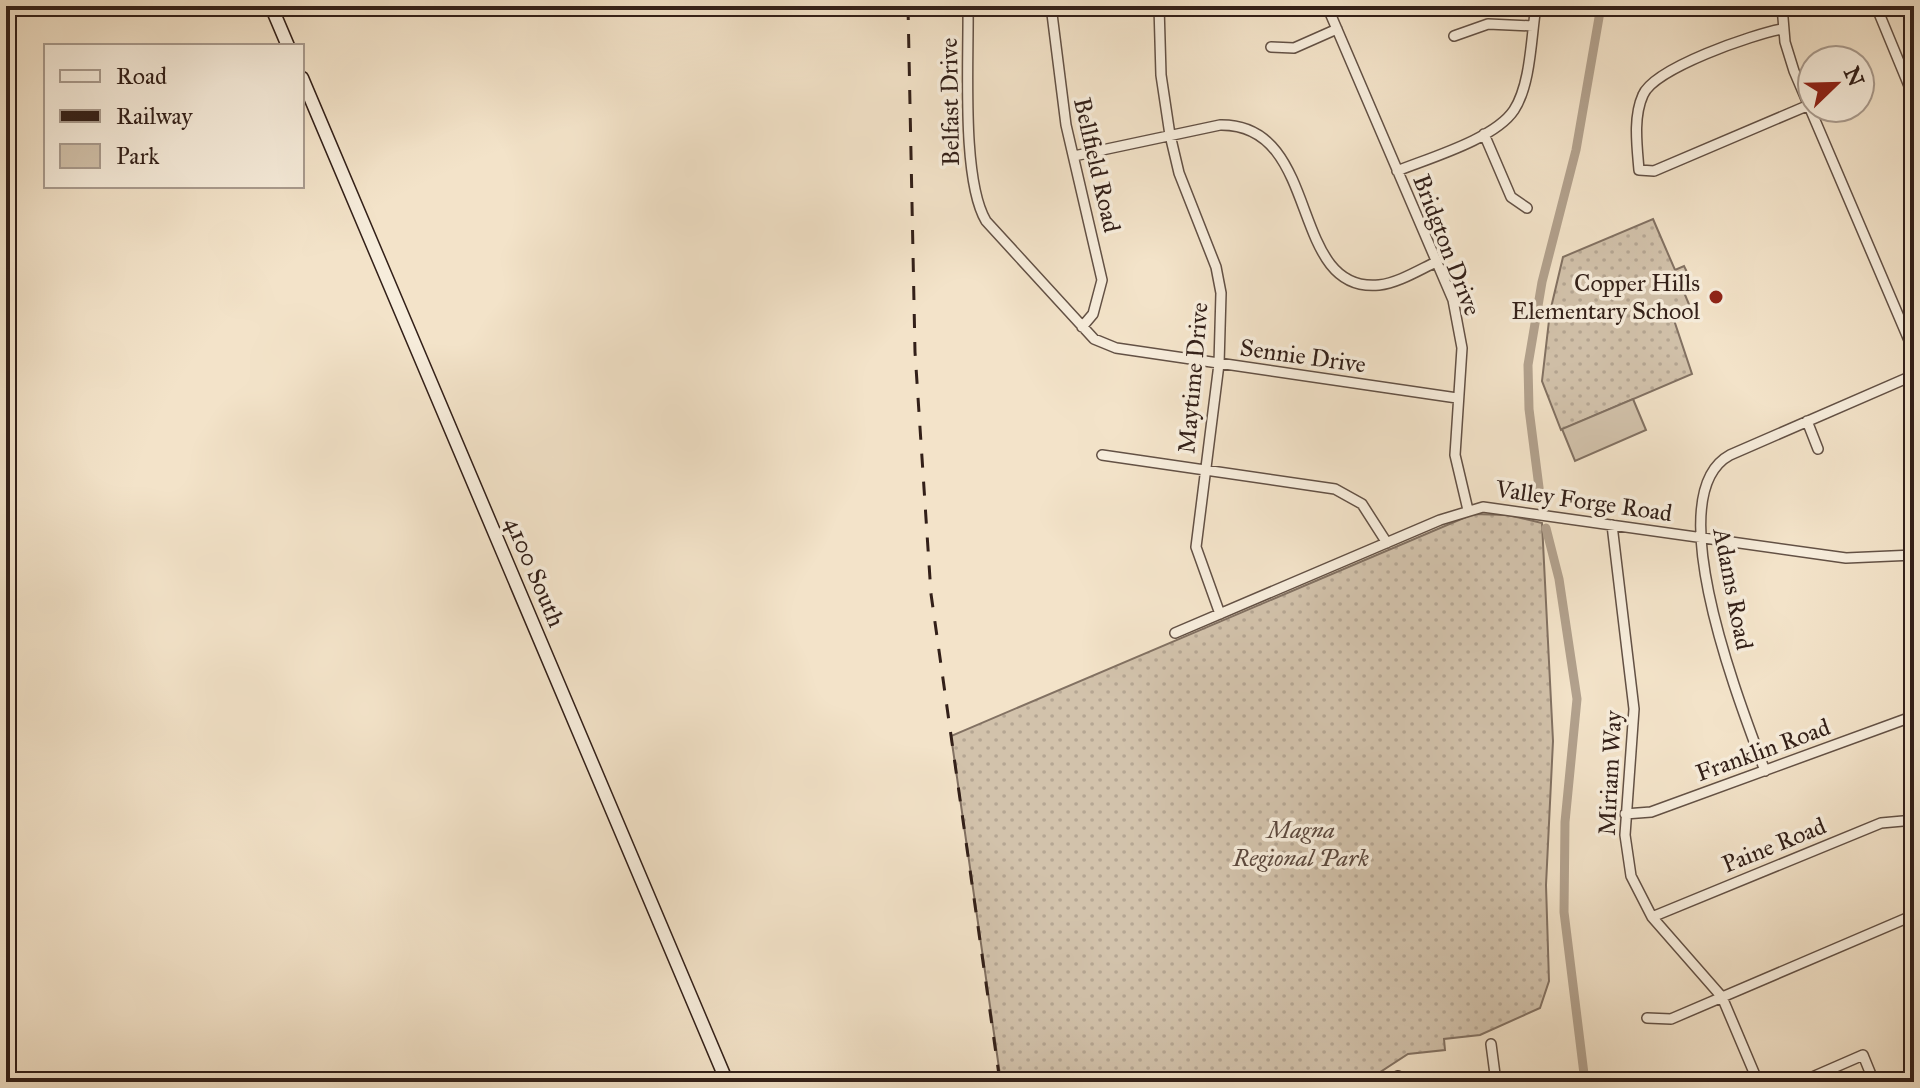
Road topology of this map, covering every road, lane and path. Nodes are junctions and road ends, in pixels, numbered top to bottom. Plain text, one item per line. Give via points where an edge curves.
1 (271, 6) edge
2 (968, 6) edge
3 (1051, 6) edge
4 (1159, 6) edge
5 (1327, 6) edge
6 (1536, 6) edge
7 (1782, 6) edge
8 (1876, 6) edge
9 (1533, 26) junction
10 (1337, 29) junction
11 (1782, 29) junction
12 (1454, 36) dead end
13 (287, 44) edge
14 (1271, 47) dead end
15 (1796, 74) edge
16 (1910, 78) edge
17 (304, 83) edge
18 (1914, 98) edge
19 (1796, 111) edge
20 (1817, 124) edge
21 (1484, 134) junction
22 (1170, 135) junction
23 (1074, 156) junction
24 (1397, 171) junction
25 (974, 196) joint
26 (1527, 208) dead end
27 (1436, 262) junction
28 (1082, 327) junction
29 (1914, 352) edge
30 (1219, 364) junction
31 (1914, 375) edge
32 (1457, 398) junction
33 (1807, 421) junction
34 (1818, 449) dead end
35 (1102, 455) dead end
36 (1205, 470) junction
37 (1468, 510) junction
38 (1612, 525) junction
39 (1701, 537) junction
40 (1387, 543) junction
41 (1914, 555) edge
42 (1220, 614) junction
43 (1175, 633) dead end
44 (1914, 716) edge
45 (1765, 771) junction
46 (1625, 814) junction
47 (1914, 820) edge
48 (1652, 917) junction
49 (1913, 917) edge
50 (1722, 997) junction
51 (1647, 1018) dead end
52 (1491, 1044) dead end
53 (1496, 1078) edge
54 (727, 1082) edge
55 (1474, 1082) edge
56 (1758, 1082) edge
57 (1801, 1082) edge
58 (1874, 1082) edge

1 - 13 main road
2 - 25 street, Belfast Drive
3 - 23 street, Bellfield Road via 1059,89
4 - 22 street, Maytime Drive
5 - 10 street, Bridgton Drive
6 - 9 street
7 - 11 street
8 - 16 street
9 - 12 street via 1488,24
9 - 21 street via 1517,104
10 - 14 street via 1294,48
10 - 24 street, Bridgton Drive
11 - 15 street
11 - 19 street via 1741,41 1648,86 1637,129 1639,170 1654,171
16 - 18 street
17 - 54 main road, 4100 South
20 - 29 street
21 - 24 street
21 - 26 street via 1511,197
22 - 23 street
22 - 27 street via 1238,124 1266,137 1285,165 1326,259 1342,276 1379,285
22 - 30 street, Maytime Drive via 1179,173 1216,267 1223,327
23 - 28 street, Bellfield Road via 1102,280 1093,314
24 - 27 street, Bridgton Drive
25 - 28 street, Sennie Drive via 986,221
27 - 32 street, Bridgton Drive via 1459,324
28 - 30 street, Sennie Drive via 1116,348
30 - 32 street, Sennie Drive
30 - 36 street, Maytime Drive
31 - 33 street, Adams Road
32 - 37 street, Bridgton Drive via 1455,455
33 - 34 street
33 - 39 street, Adams Road via 1715,465 1704,492
35 - 36 street
36 - 40 street via 1335,489 1362,504
36 - 42 street, Maytime Drive via 1196,547
37 - 38 street, Valley Forge Road via 1500,507
37 - 40 street, Valley Forge Road
38 - 39 street, Valley Forge Road
38 - 46 street, Miriam Way via 1634,709
39 - 41 street, Valley Forge Road via 1846,558
39 - 45 street, Adams Road via 1728,666
40 - 42 street, Valley Forge Road
42 - 43 street, Valley Forge Road
44 - 45 street, Franklin Road
45 - 46 street, Franklin Road via 1651,812
46 - 48 street, Miriam Way via 1631,876
47 - 48 street, Paine Road via 1881,823
48 - 50 street, Miriam Way
49 - 50 street
50 - 51 street via 1671,1019
50 - 56 street, Miriam Way
52 - 53 street
53 - 55 street
57 - 58 street via 1863,1055

